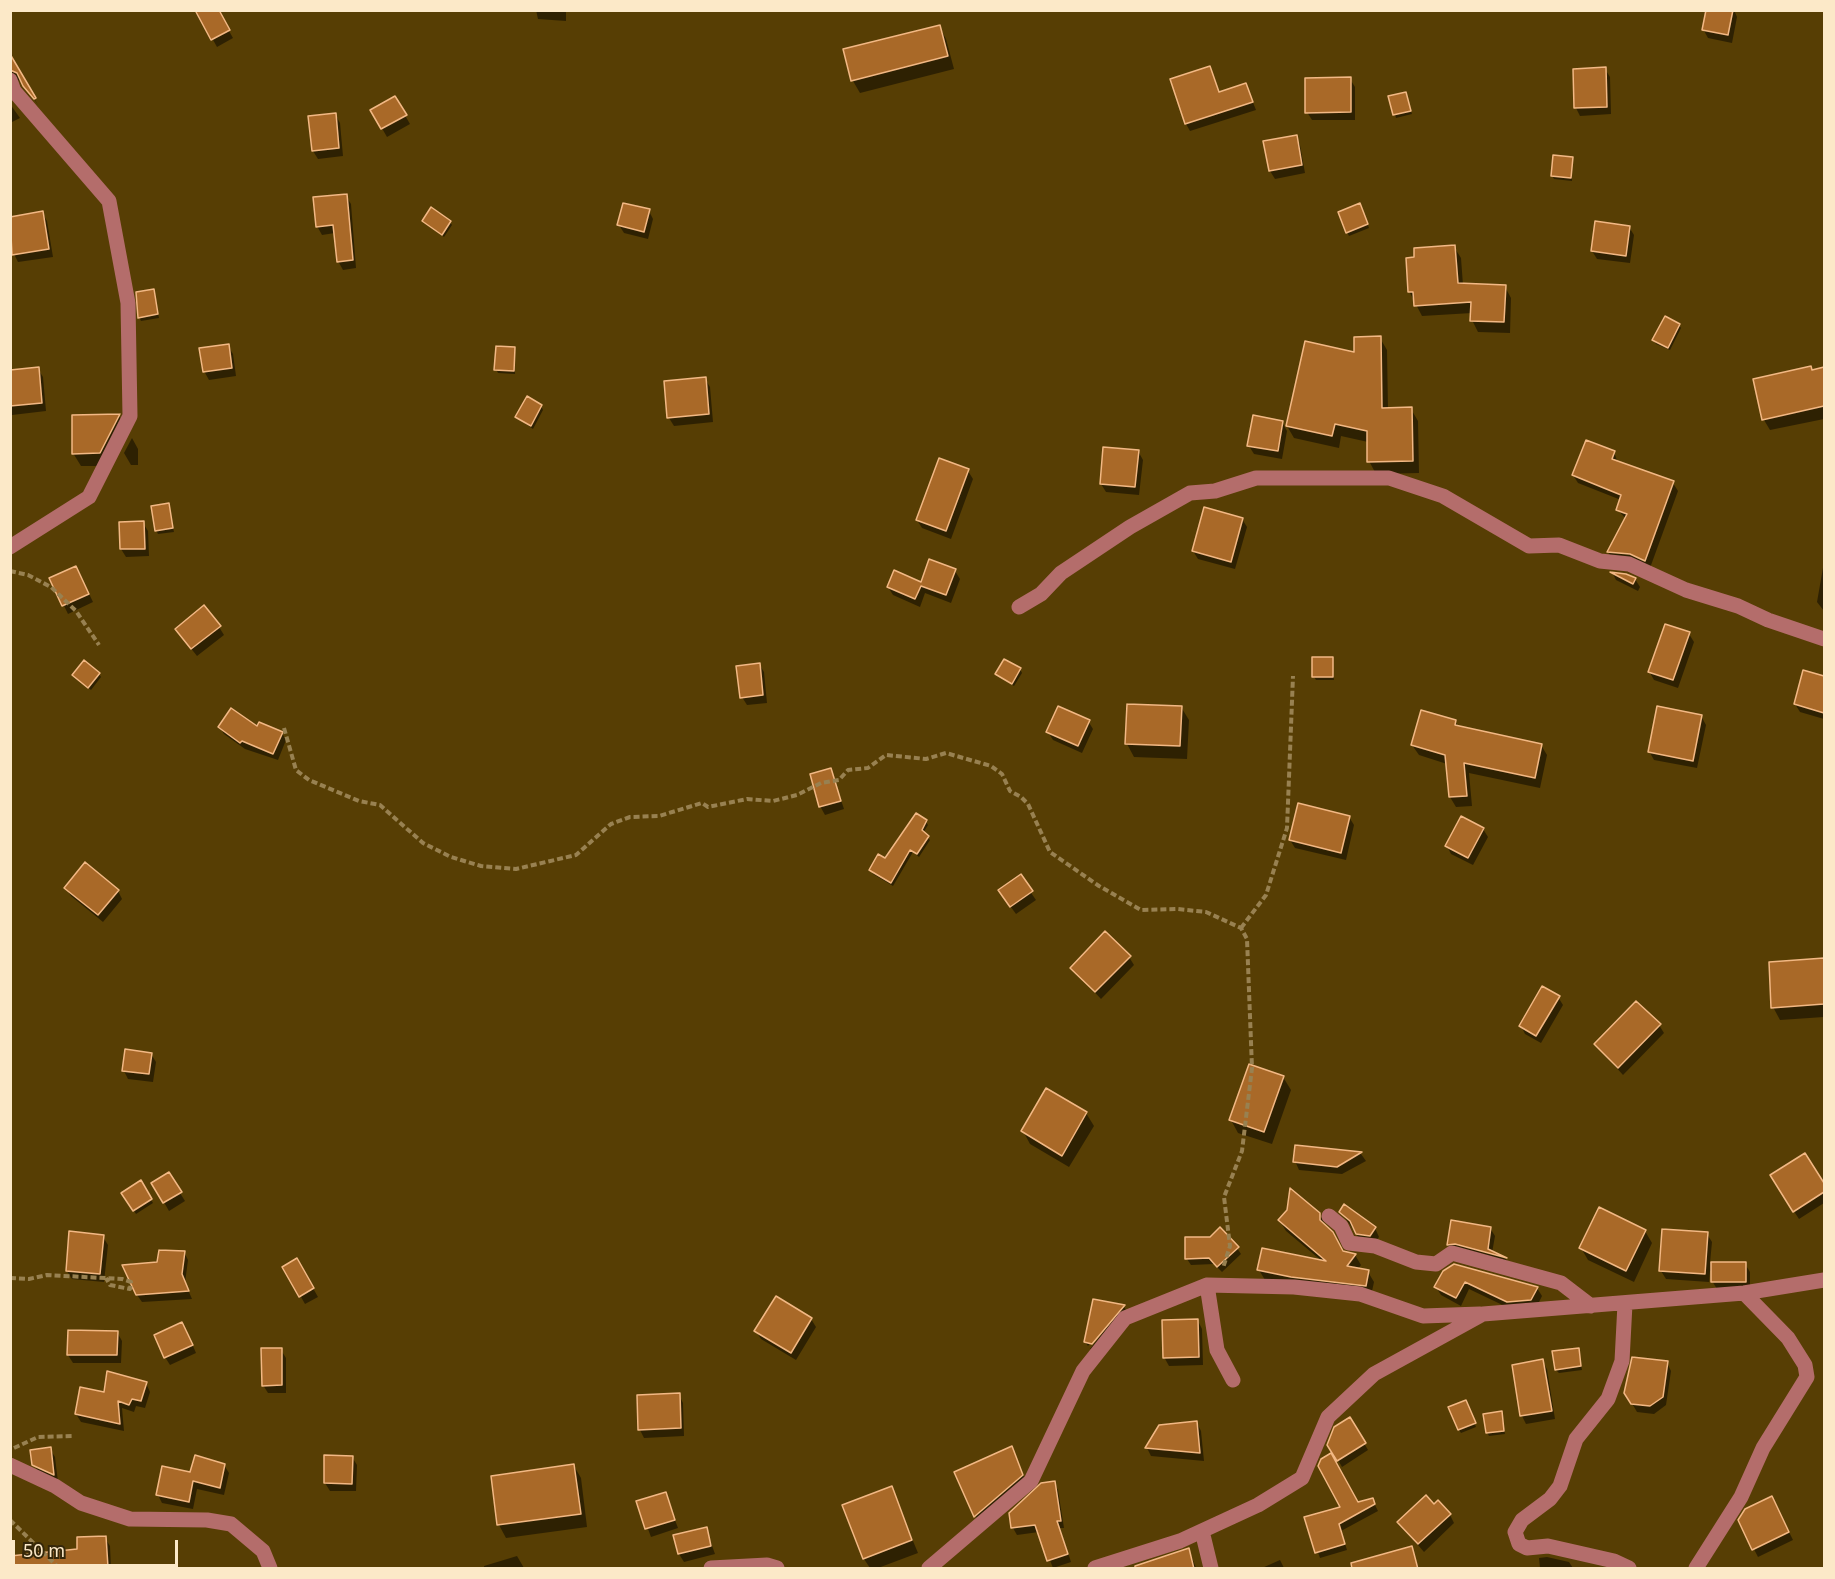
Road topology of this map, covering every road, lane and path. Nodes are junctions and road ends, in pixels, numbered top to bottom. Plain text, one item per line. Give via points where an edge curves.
1 (10, 80) edge
2 (10, 547) edge
3 (10, 571) edge
4 (1019, 607) dead end
5 (1824, 639) edge
6 (99, 645) dead end
7 (1293, 676) dead end
8 (284, 728) dead end
9 (1241, 928) junction
10 (1329, 1216) dead end
11 (10, 1278) edge
12 (106, 1278) junction
13 (1824, 1280) edge
14 (1212, 1285) junction
15 (1744, 1293) junction
16 (1625, 1304) junction
17 (1591, 1306) junction
18 (1483, 1314) junction
19 (1233, 1380) dead end
20 (73, 1436) dead end
21 (10, 1449) edge
22 (10, 1465) edge
23 (10, 1520) edge
24 (1202, 1531) junction
25 (60, 1569) edge
26 (270, 1569) edge
27 (711, 1569) edge
28 (777, 1569) edge
29 (929, 1569) edge
30 (1095, 1569) edge
31 (1211, 1569) edge
32 (1629, 1569) edge
33 (1696, 1569) edge

1 - 2 street via 14,91 109,201 128,303 130,416 89,497
3 - 6 path via 51,587 76,611
4 - 5 street via 1041,594 1061,573 1130,527 1191,493 1256,478 1389,478 1443,496 1529,546 1558,545 1600,561 1629,564 1686,590
7 - 9 path via 1287,828 1266,895
8 - 9 path via 296,770 309,780 359,801 380,805 423,843 451,857 481,866 516,869 576,855 611,824 630,817 659,816 702,803 708,807 747,799 773,801 839,780 848,770 868,768 886,755 926,759 946,753 978,760 1002,774 1010,791 1028,804 1050,852 1120,900 1141,910 1206,912
9 - 14 path via 1246,939 1252,1068 1242,1151 1224,1197 1230,1246
10 - 17 street via 1341,1226 1349,1243 1375,1246 1416,1262 1436,1264 1452,1252 1561,1282
11 - 12 path
12 - 12 path via 131,1282 130,1289 110,1285
13 - 15 street
14 - 18 street via 1360,1294 1422,1316
14 - 19 street via 1217,1350
14 - 29 street via 1125,1318 1083,1371 1031,1481
15 - 16 street
15 - 33 street via 1788,1338 1805,1365 1807,1377 1762,1448 1741,1497
16 - 17 street
16 - 32 street via 1622,1361 1608,1399 1576,1439 1560,1486 1550,1499 1522,1520 1515,1532 1520,1544 1527,1548 1548,1546 1614,1561
17 - 18 street
18 - 24 street via 1374,1374 1328,1417 1302,1478 1258,1505
20 - 21 path via 38,1437
22 - 26 street via 81,1503 130,1519 231,1524 263,1551
23 - 25 path
24 - 30 street
24 - 31 street
27 - 28 street via 767,1565

